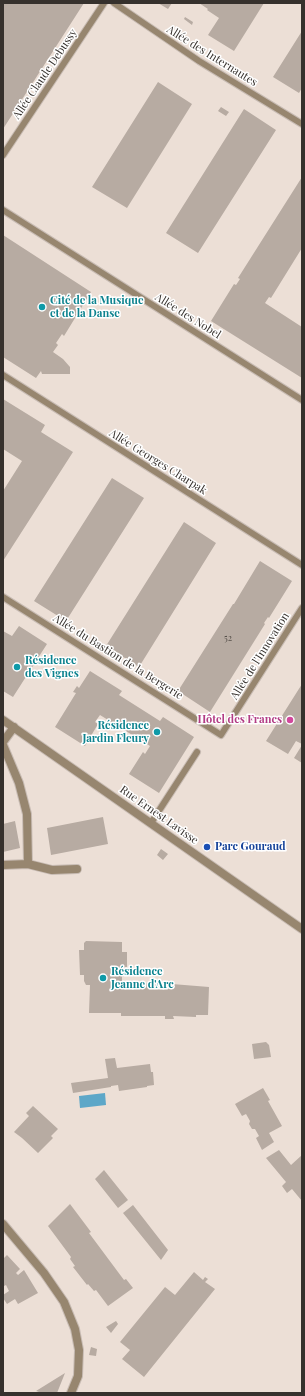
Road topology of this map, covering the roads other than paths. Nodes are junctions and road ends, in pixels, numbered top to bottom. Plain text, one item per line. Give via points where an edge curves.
1 (104, 3) edge
2 (114, 3) edge
3 (302, 124) edge
4 (3, 155) edge
5 (3, 210) edge
6 (3, 375) edge
7 (302, 400) edge
8 (302, 565) edge
9 (3, 597) edge
10 (302, 608) edge
11 (3, 720) edge
12 (14, 727) junction
13 (221, 735) joint
14 (3, 742) edge
15 (3, 745) edge
16 (198, 752) dead end
17 (151, 823) junction
18 (28, 864) junction
19 (3, 865) edge
20 (77, 869) dead end
21 (302, 929) edge
22 (3, 1224) edge
23 (71, 1393) edge

1 - 4 lane, Allée Claude Debussy
2 - 3 lane, Allée des Internautes via 200,61
5 - 7 lane, Allée des Nobel
6 - 8 lane, Allée Georges Charpak
9 - 13 lane, Allée du Bastion de la Bergerie
10 - 13 lane, Allée de l'Innovation
11 - 12 street, Rue Ernest Lavisse
12 - 14 street
12 - 17 street, Rue Ernest Lavisse
15 - 18 street via 19,783 27,814
16 - 17 lane
17 - 21 street, Rue Ernest Lavisse
18 - 19 street
18 - 20 street via 52,870
22 - 23 street via 44,1273 64,1302 75,1329 79,1350 78,1376

